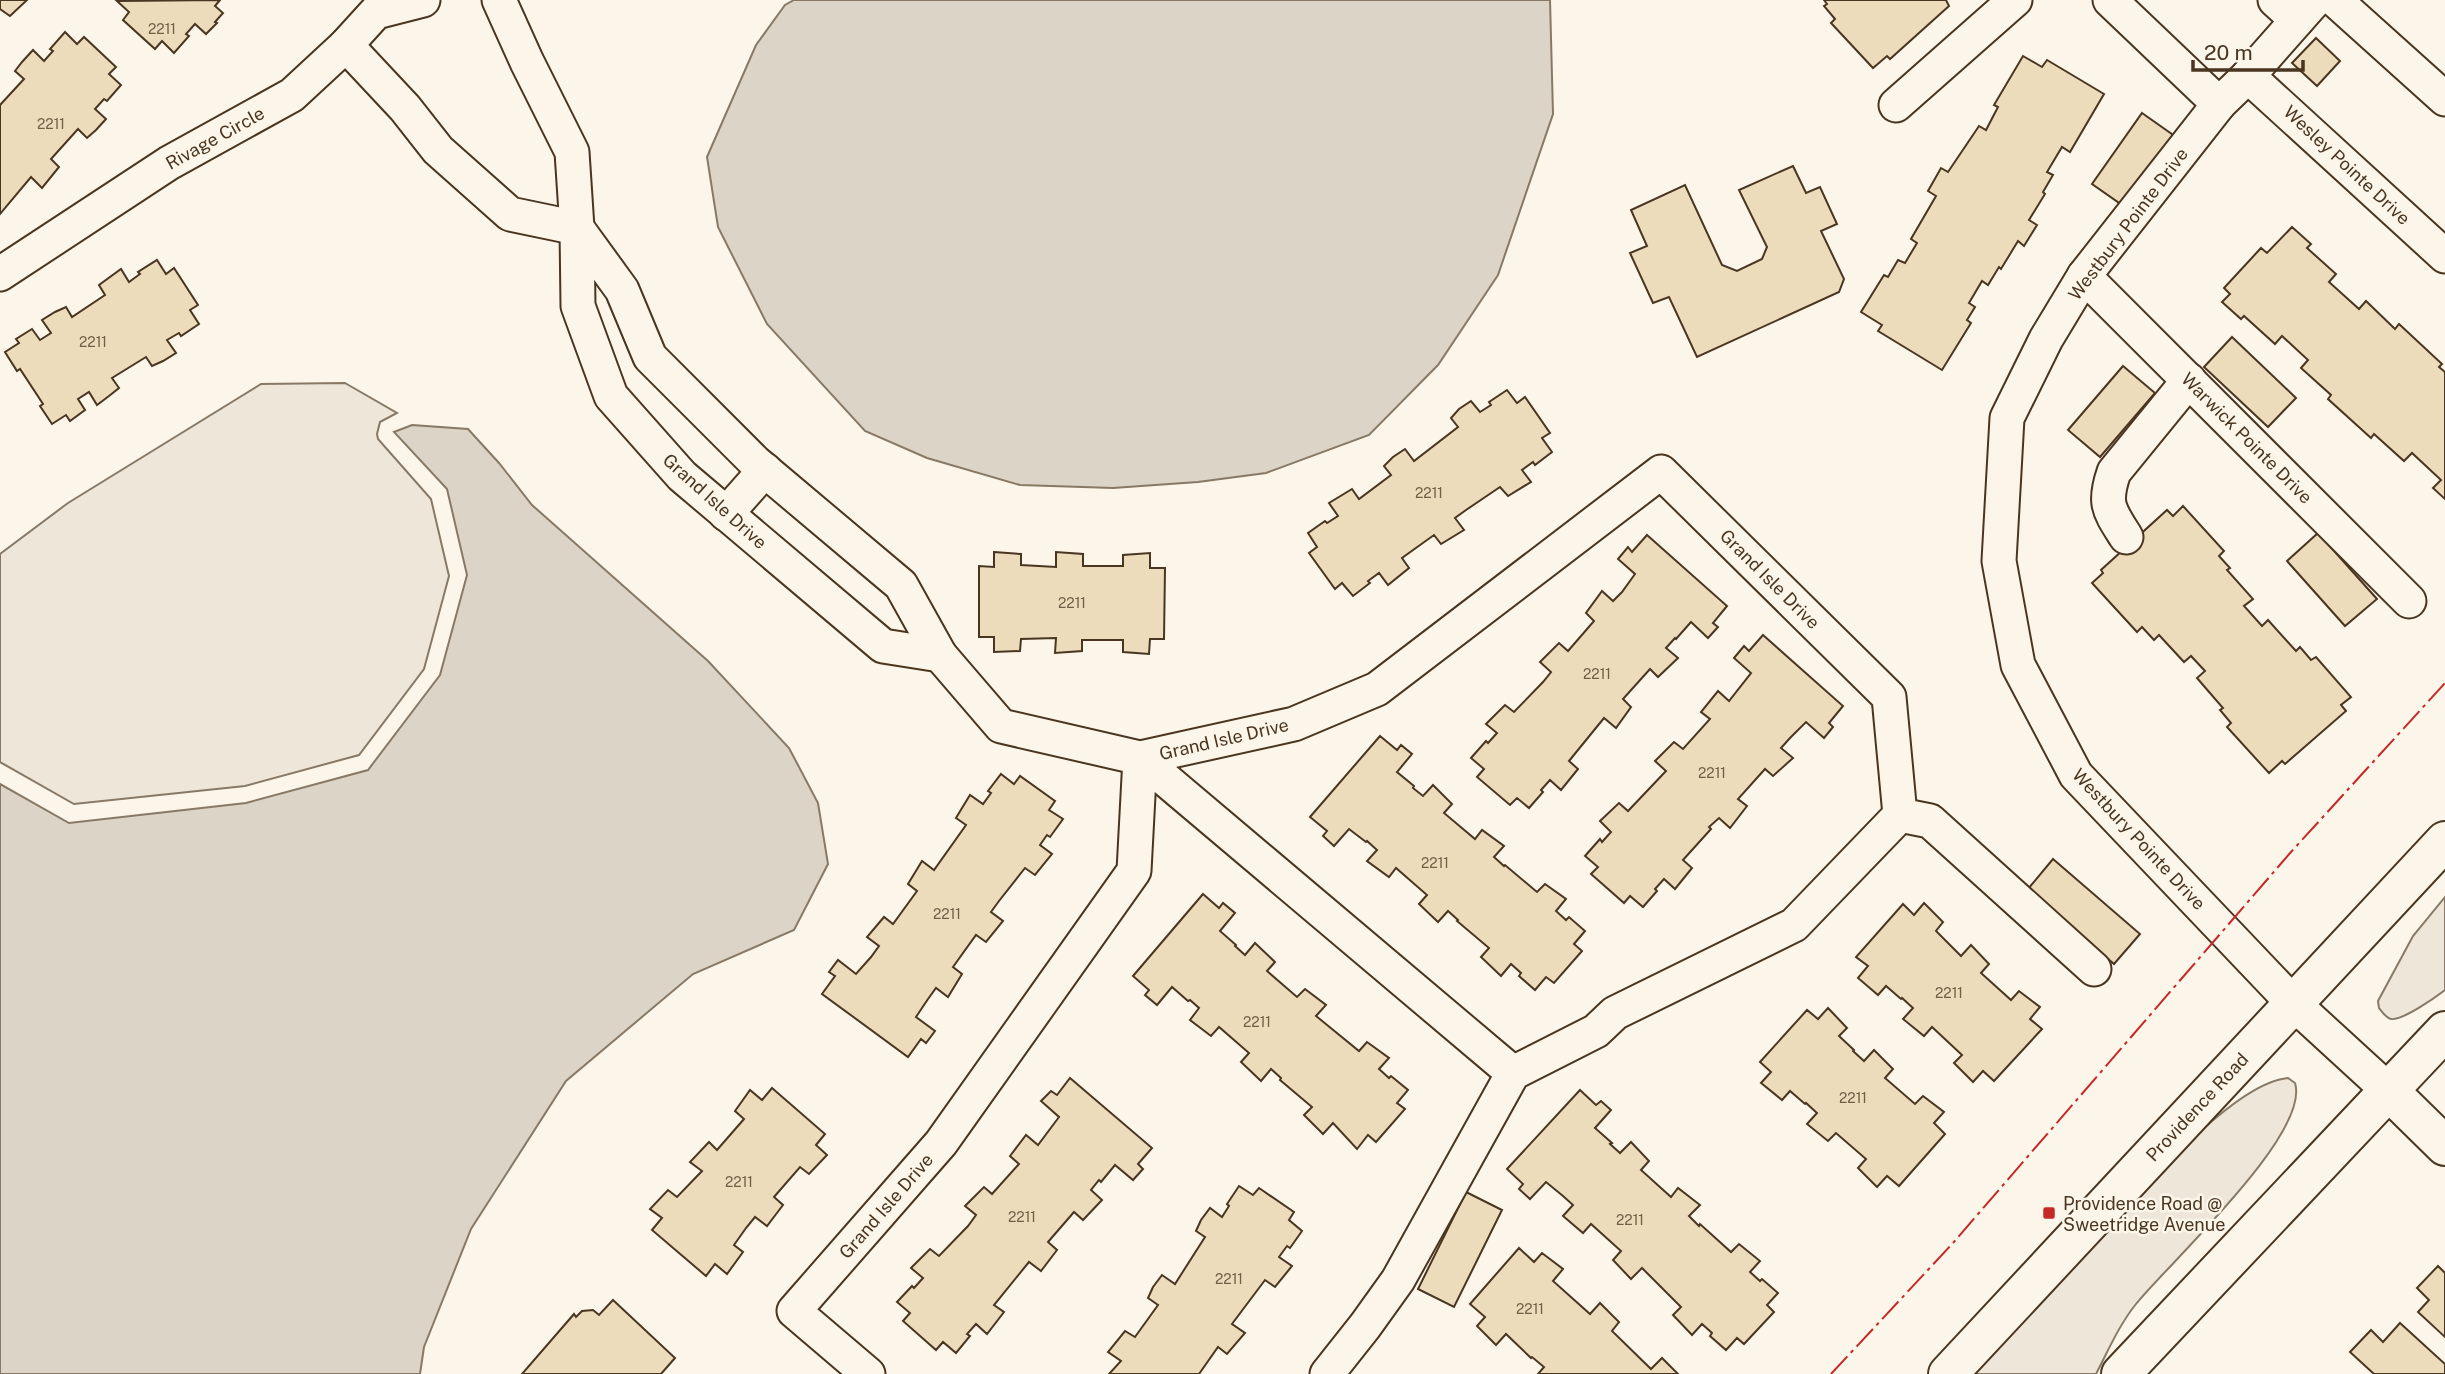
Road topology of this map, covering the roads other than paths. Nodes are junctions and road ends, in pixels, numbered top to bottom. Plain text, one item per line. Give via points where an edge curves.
1 (423, 0) edge
2 (499, 0) edge
3 (2015, 0) edge
4 (2110, 0) edge
5 (2335, 0) edge
6 (2296, 7) edge
7 (346, 45) junction
8 (2248, 76) junction
9 (2445, 99) edge
10 (2219, 104) junction
11 (1896, 106) dead end
12 (577, 228) junction
13 (2445, 256) edge
14 (0, 274) edge
15 (2084, 276) junction
16 (2189, 380) junction
17 (765, 470) junction
18 (726, 514) junction
19 (2126, 537) dead end
20 (2409, 601) dead end
21 (940, 655) junction
22 (1140, 758) junction
23 (1900, 815) junction
24 (2445, 841) edge
25 (2094, 969) dead end
26 (2293, 1003) junction
27 (2445, 1031) edge
28 (1513, 1073) junction
29 (2389, 1091) junction
30 (2445, 1146) edge
31 (868, 1374) edge
32 (1327, 1374) edge
33 (1948, 1374) edge
34 (2121, 1374) edge

1 - 7 street, Rivage Circle via 376,12
2 - 12 street, Grand Isle Drive via 572,152
3 - 11 street
4 - 10 street
5 - 9 street
6 - 8 street, Westbury Pointe Drive
7 - 12 street via 438,149 510,214
7 - 14 street, Rivage Circle via 292,96 169,163
8 - 10 street, Westbury Pointe Drive
8 - 13 street, Wesley Pointe Drive
10 - 15 street, Westbury Pointe Drive
12 - 17 street, Grand Isle Drive via 622,290 650,357
12 - 18 street, Grand Isle Drive via 579,306 611,396 682,476
15 - 16 street, Warwick Pointe Drive
15 - 26 street, Westbury Pointe Drive via 2007,418 1999,561 2018,665 2076,775
16 - 19 street via 2114,472 2108,508
16 - 20 street, Warwick Pointe Drive
17 - 18 street
17 - 21 street, Grand Isle Drive via 901,585
18 - 21 street, Grand Isle Drive via 883,646
21 - 22 street, Grand Isle Drive via 1001,726
22 - 23 street, Grand Isle Drive via 1294,724 1377,688 1661,472 1889,697
22 - 28 street, Grand Isle Drive
22 - 31 street, Grand Isle Drive via 1134,871 940,1143 794,1311
23 - 25 street via 1930,821
23 - 28 street via 1794,925 1615,1013 1596,1031
24 - 26 main road, Providence Road
26 - 29 street, Westbury Pointe Drive
26 - 33 main road, Providence Road
27 - 29 main road
28 - 32 street via 1398,1280
29 - 30 main road
29 - 34 main road

